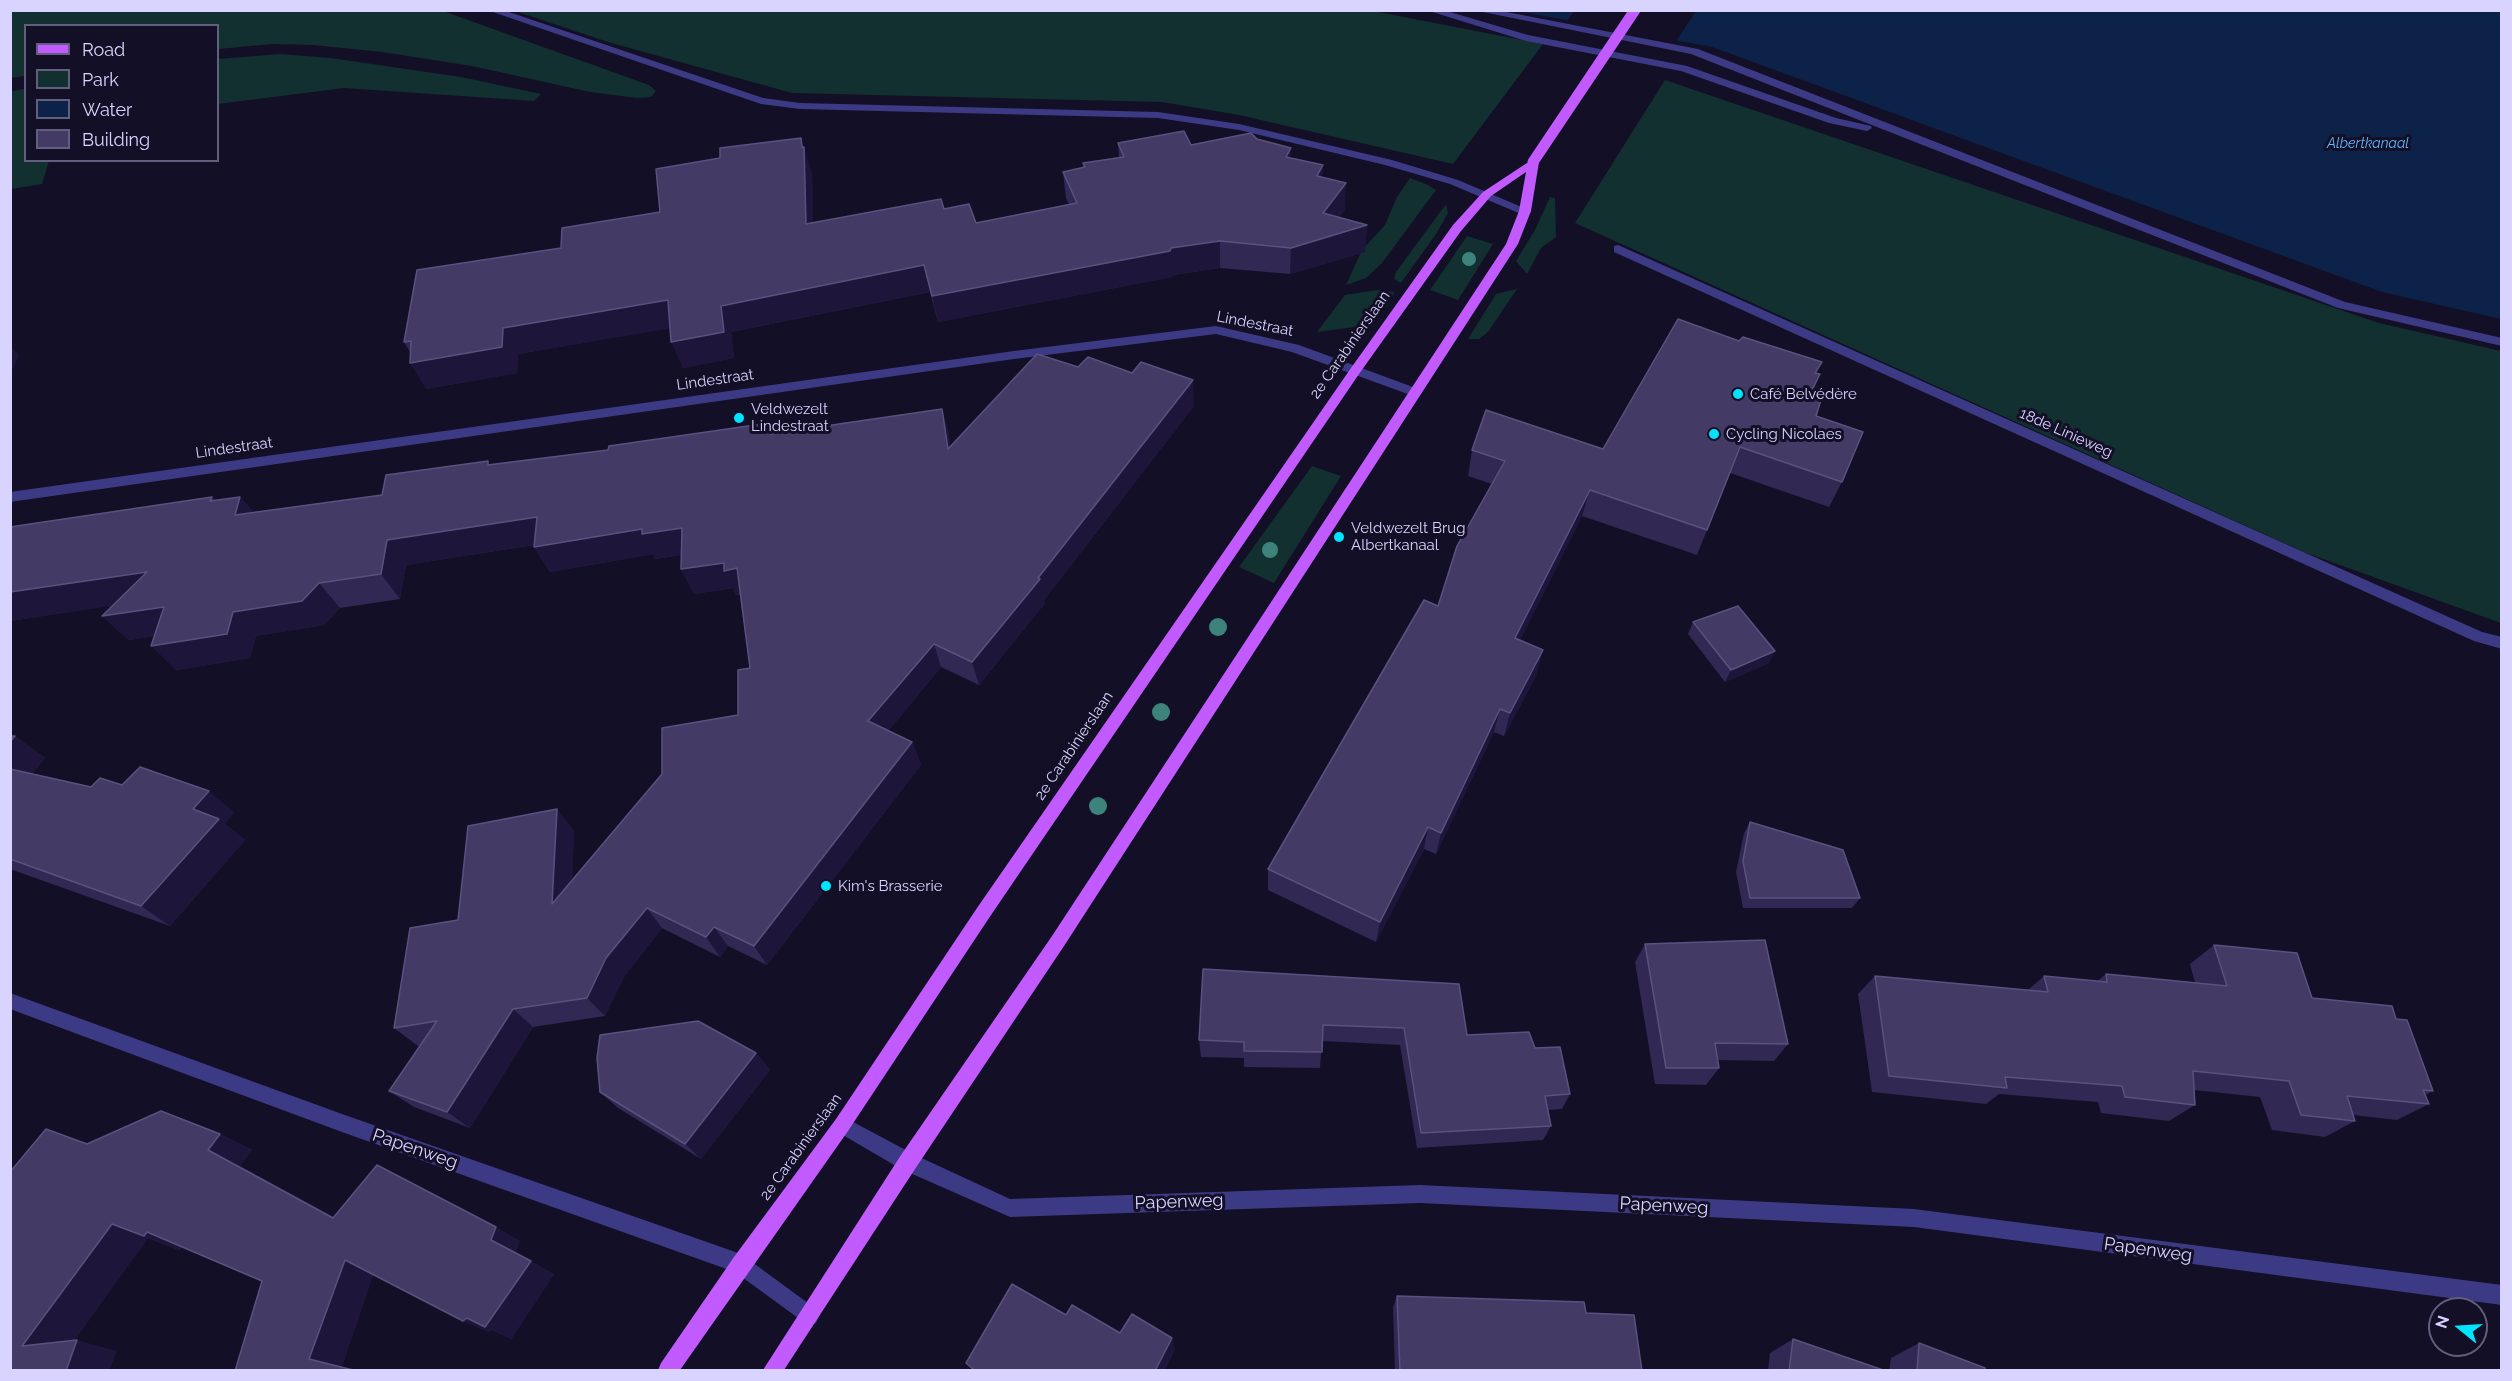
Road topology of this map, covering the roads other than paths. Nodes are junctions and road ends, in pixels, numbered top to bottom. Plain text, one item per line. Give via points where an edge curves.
1 (492, 10) edge
2 (1431, 10) edge
3 (1478, 10) edge
4 (1635, 10) edge
5 (1904, 135) junction
6 (1533, 162) junction
7 (1487, 194) junction
8 (1525, 211) junction
9 (1618, 249) dead end
10 (2502, 342) edge
11 (1355, 371) junction
12 (1416, 393) junction
13 (10, 497) edge
14 (2502, 643) edge
15 (10, 1001) edge
16 (842, 1125) junction
17 (908, 1162) junction
18 (741, 1264) junction
19 (2502, 1295) edge
20 (809, 1316) junction
21 (668, 1371) edge
22 (773, 1371) edge

1 - 7 street via 761,101 800,106 1158,115 1239,127 1388,162
2 - 5 street via 1527,38 1683,68 1833,121
3 - 5 street via 1694,51
4 - 6 main road, 2e Carabinierslaan, bridge
5 - 10 street via 2342,305
6 - 7 main road, 2e Carabinierslaan
6 - 8 main road, 2e Carabinierslaan
7 - 8 street
7 - 11 main road, 2e Carabinierslaan via 1457,228
8 - 12 main road, 2e Carabinierslaan via 1512,244
9 - 14 street, 18de Linieweg via 2479,637
11 - 12 street, Lindestraat
11 - 13 street, Lindestraat via 1295,348 1216,330 1162,334
11 - 16 main road, 2e Carabinierslaan
12 - 17 main road, 2e Carabinierslaan via 1058,941
15 - 18 street, Papenweg
16 - 17 street, Papenweg
16 - 18 main road, 2e Carabinierslaan
17 - 19 street, Papenweg via 1010,1208 1420,1194 1914,1218
17 - 20 main road, 2e Carabinierslaan
18 - 20 street, Papenweg
18 - 21 main road, 2e Carabinierslaan
20 - 22 main road, 2e Carabinierslaan

